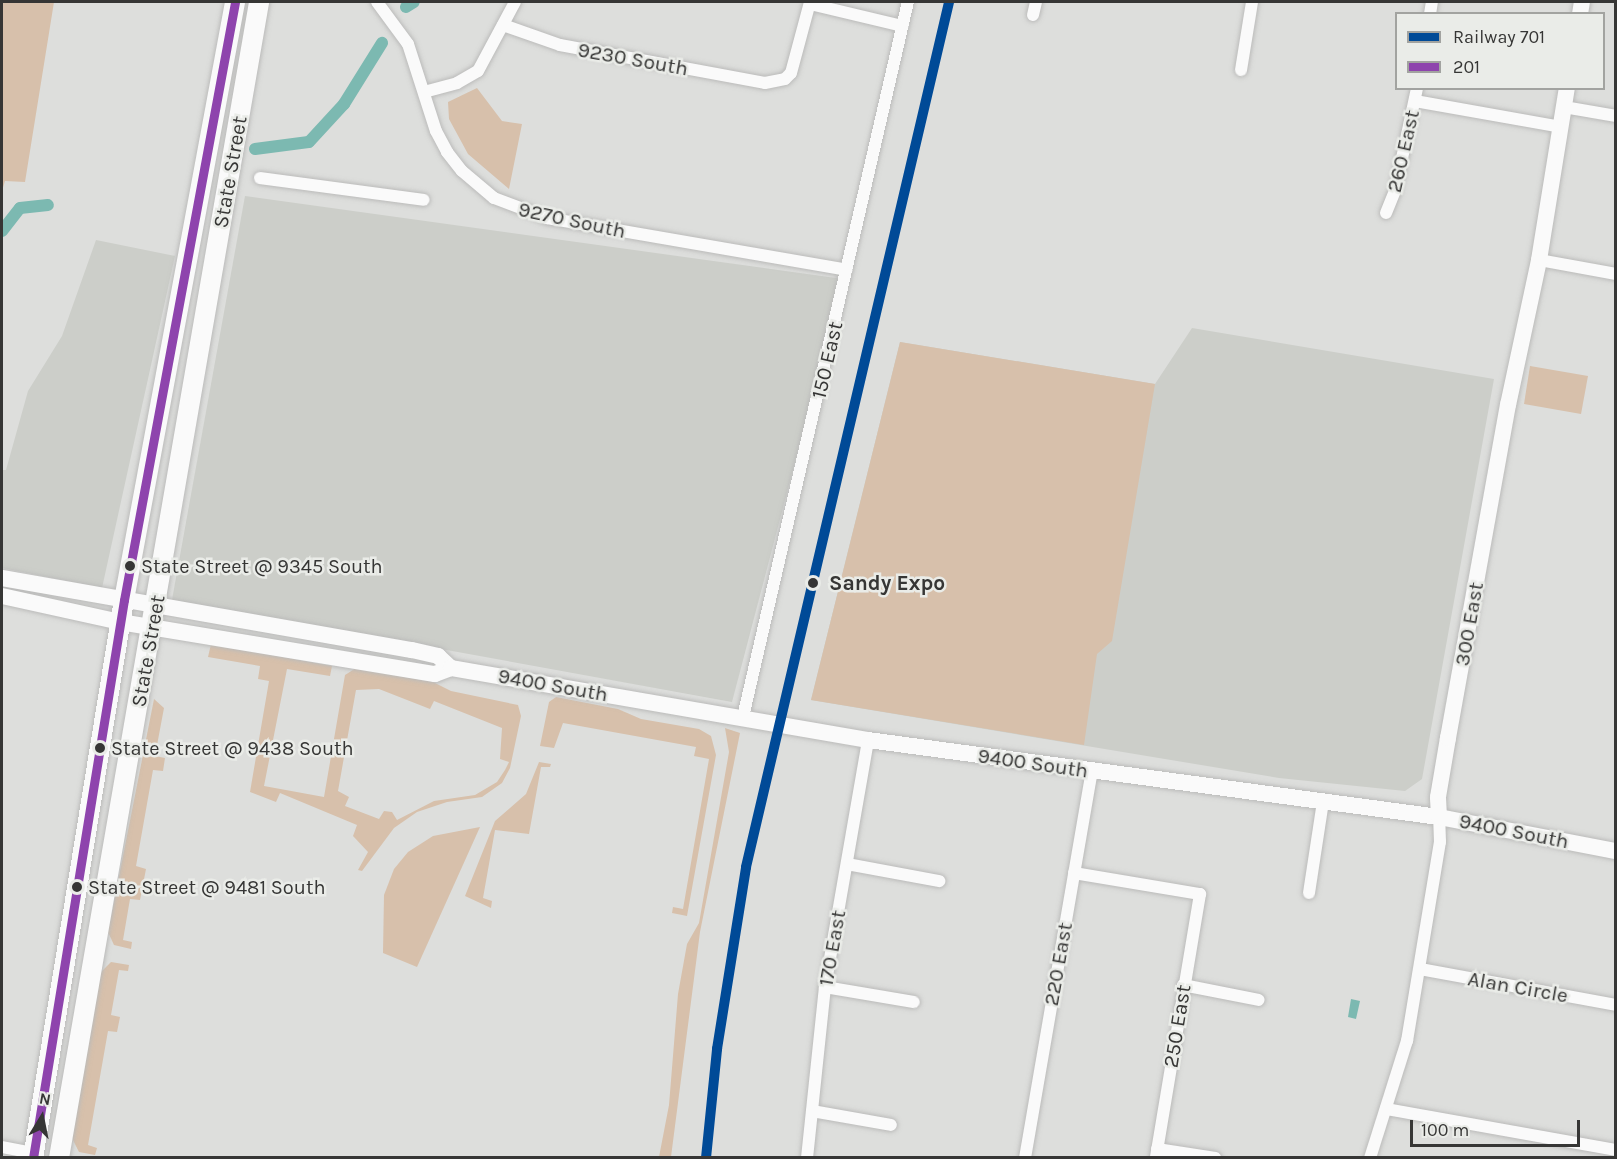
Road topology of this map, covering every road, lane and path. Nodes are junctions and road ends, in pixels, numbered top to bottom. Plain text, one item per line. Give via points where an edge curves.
1 (235, 2) edge
2 (259, 2) edge
3 (377, 2) edge
4 (515, 2) edge
5 (908, 2) edge
6 (1036, 2) edge
7 (1252, 2) edge
8 (810, 3) edge
9 (1033, 15) dead end
10 (503, 24) junction
11 (902, 26) junction
12 (1241, 70) dead end
13 (1567, 90) edge
14 (424, 92) junction
15 (1416, 95) edge
16 (1564, 107) junction
17 (1616, 116) edge
18 (1561, 127) junction
19 (260, 178) dead end
20 (424, 200) dead end
21 (1386, 213) dead end
22 (1539, 260) junction
23 (847, 270) junction
24 (1616, 273) edge
25 (2, 578) edge
26 (2, 596) edge
27 (124, 600) junction
28 (156, 605) junction
29 (120, 622) junction
30 (152, 626) junction
31 (451, 668) junction
32 (743, 717) junction
33 (868, 740) junction
34 (1092, 772) junction
35 (1323, 801) junction
36 (1439, 816) junction
37 (1616, 851) edge
38 (847, 864) junction
39 (1074, 873) junction
40 (939, 881) dead end
41 (1309, 893) dead end
42 (1420, 969) junction
43 (1183, 986) junction
44 (825, 987) junction
45 (1259, 1000) dead end
46 (914, 1002) dead end
47 (1616, 1005) edge
48 (1386, 1109) junction
49 (812, 1111) junction
50 (891, 1125) dead end
51 (2, 1147) edge
52 (1616, 1150) edge
53 (1156, 1153) edge
54 (34, 1155) edge
55 (59, 1158) edge
56 (807, 1158) edge
57 (1025, 1158) edge
58 (1215, 1158) edge
59 (1370, 1158) edge

1 - 27 main road, State Street
2 - 28 main road, State Street
3 - 14 street, 9270 South via 408,44
4 - 10 street
5 - 11 street, 150 East
6 - 9 street
7 - 12 street
8 - 10 street, 9230 South via 791,73 785,79 765,83 560,45
8 - 11 street
10 - 14 street via 478,71 457,83
11 - 23 street, 150 East
13 - 16 street, 300 East
14 - 23 street, 9270 South via 447,152 478,187 510,207 547,218
15 - 18 street
15 - 21 street, 260 East via 1395,191
16 - 17 street
16 - 18 street, 300 East
18 - 22 street, 300 East
19 - 20 street
22 - 24 street
22 - 36 street, 300 East via 1448,738 1438,797
23 - 32 street, 150 East
25 - 27 street, 9400 South
26 - 29 street, 9400 South
27 - 28 street, 9400 South
27 - 29 main road, State Street
28 - 30 main road, State Street
28 - 31 street, 9400 South via 412,650 438,656
29 - 30 street, 9400 South
29 - 54 main road, State Street
30 - 31 street, 9400 South via 435,674
30 - 55 main road, State Street
31 - 32 street, 9400 South
32 - 33 street, 9400 South
33 - 34 street, 9400 South
33 - 38 street, 170 East
34 - 35 street, 9400 South
34 - 39 street, 220 East
35 - 36 street, 9400 South
35 - 41 street
36 - 37 street, 9400 South
36 - 42 street, 300 East via 1440,842
38 - 40 street
38 - 44 street, 170 East
39 - 43 street, 250 East via 1200,894
39 - 57 street, 220 East
42 - 47 street, Alan Circle
42 - 48 street, 300 East via 1407,1041
43 - 45 street
43 - 53 street, 250 East
44 - 46 street
44 - 49 street, 170 East
48 - 52 street
48 - 59 street, 300 East
49 - 50 street
49 - 56 street, 170 East
51 - 54 street
53 - 58 street

